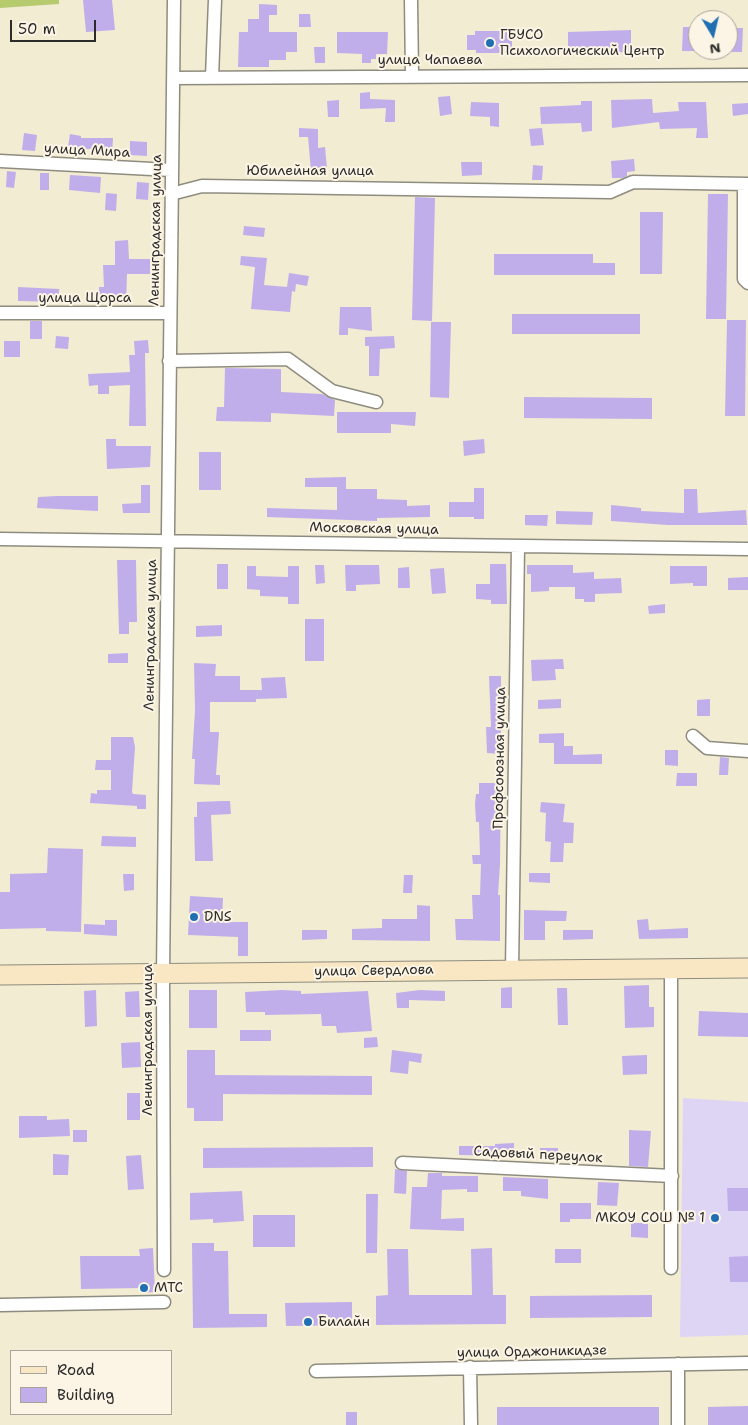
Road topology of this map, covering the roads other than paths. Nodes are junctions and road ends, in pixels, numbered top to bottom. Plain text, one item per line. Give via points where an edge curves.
1 (174, 0) edge
2 (215, 0) edge
3 (411, 0) edge
4 (412, 75) junction
5 (748, 75) edge
6 (212, 77) junction
7 (173, 78) junction
8 (0, 161) edge
9 (172, 170) junction
10 (746, 184) edge
11 (171, 194) junction
12 (748, 283) edge
13 (0, 313) edge
14 (170, 313) junction
15 (169, 362) junction
16 (376, 402) dead end
17 (0, 539) edge
18 (167, 541) junction
19 (518, 546) junction
20 (748, 549) edge
21 (693, 736) dead end
22 (748, 750) edge
23 (748, 968) edge
24 (672, 969) junction
25 (512, 970) junction
26 (163, 973) junction
27 (0, 975) edge
28 (402, 1163) dead end
29 (672, 1176) junction
30 (671, 1268) dead end
31 (164, 1270) dead end
32 (164, 1302) dead end
33 (0, 1305) edge
34 (748, 1363) edge
35 (678, 1364) junction
36 (470, 1367) junction
37 (316, 1371) dead end
38 (471, 1425) edge
39 (678, 1425) edge

1 - 7 street, Ленинградская улица
2 - 6 street
3 - 4 street
4 - 5 street, улица Чапаева
4 - 6 street, улица Чапаева
6 - 7 street, улица Чапаева
7 - 9 street, Ленинградская улица
8 - 9 street, улица Мира
9 - 11 street, Ленинградская улица
10 - 11 street, Юбилейная улица via 633,182 610,192 202,186
10 - 12 street via 744,279
11 - 14 street, Ленинградская улица
13 - 14 street, улица Щорса
14 - 15 street, Ленинградская улица
15 - 16 street via 288,359 332,392
15 - 18 street, Ленинградская улица
17 - 18 street, Московская улица
18 - 19 street, Московская улица
18 - 26 street, Ленинградская улица
19 - 20 street, Московская улица
19 - 25 street, Профсоюзная улица
21 - 22 street via 707,748
23 - 24 street, улица Свердлова
24 - 25 street, улица Свердлова
24 - 29 street
25 - 26 street, улица Свердлова
26 - 27 street, улица Свердлова
26 - 31 street, Ленинградская улица
28 - 29 street, Садовый переулок
29 - 30 street
32 - 33 street
34 - 35 street, улица Орджоникидзе
35 - 36 street, улица Орджоникидзе
35 - 39 street
36 - 37 street, улица Орджоникидзе
36 - 38 street

